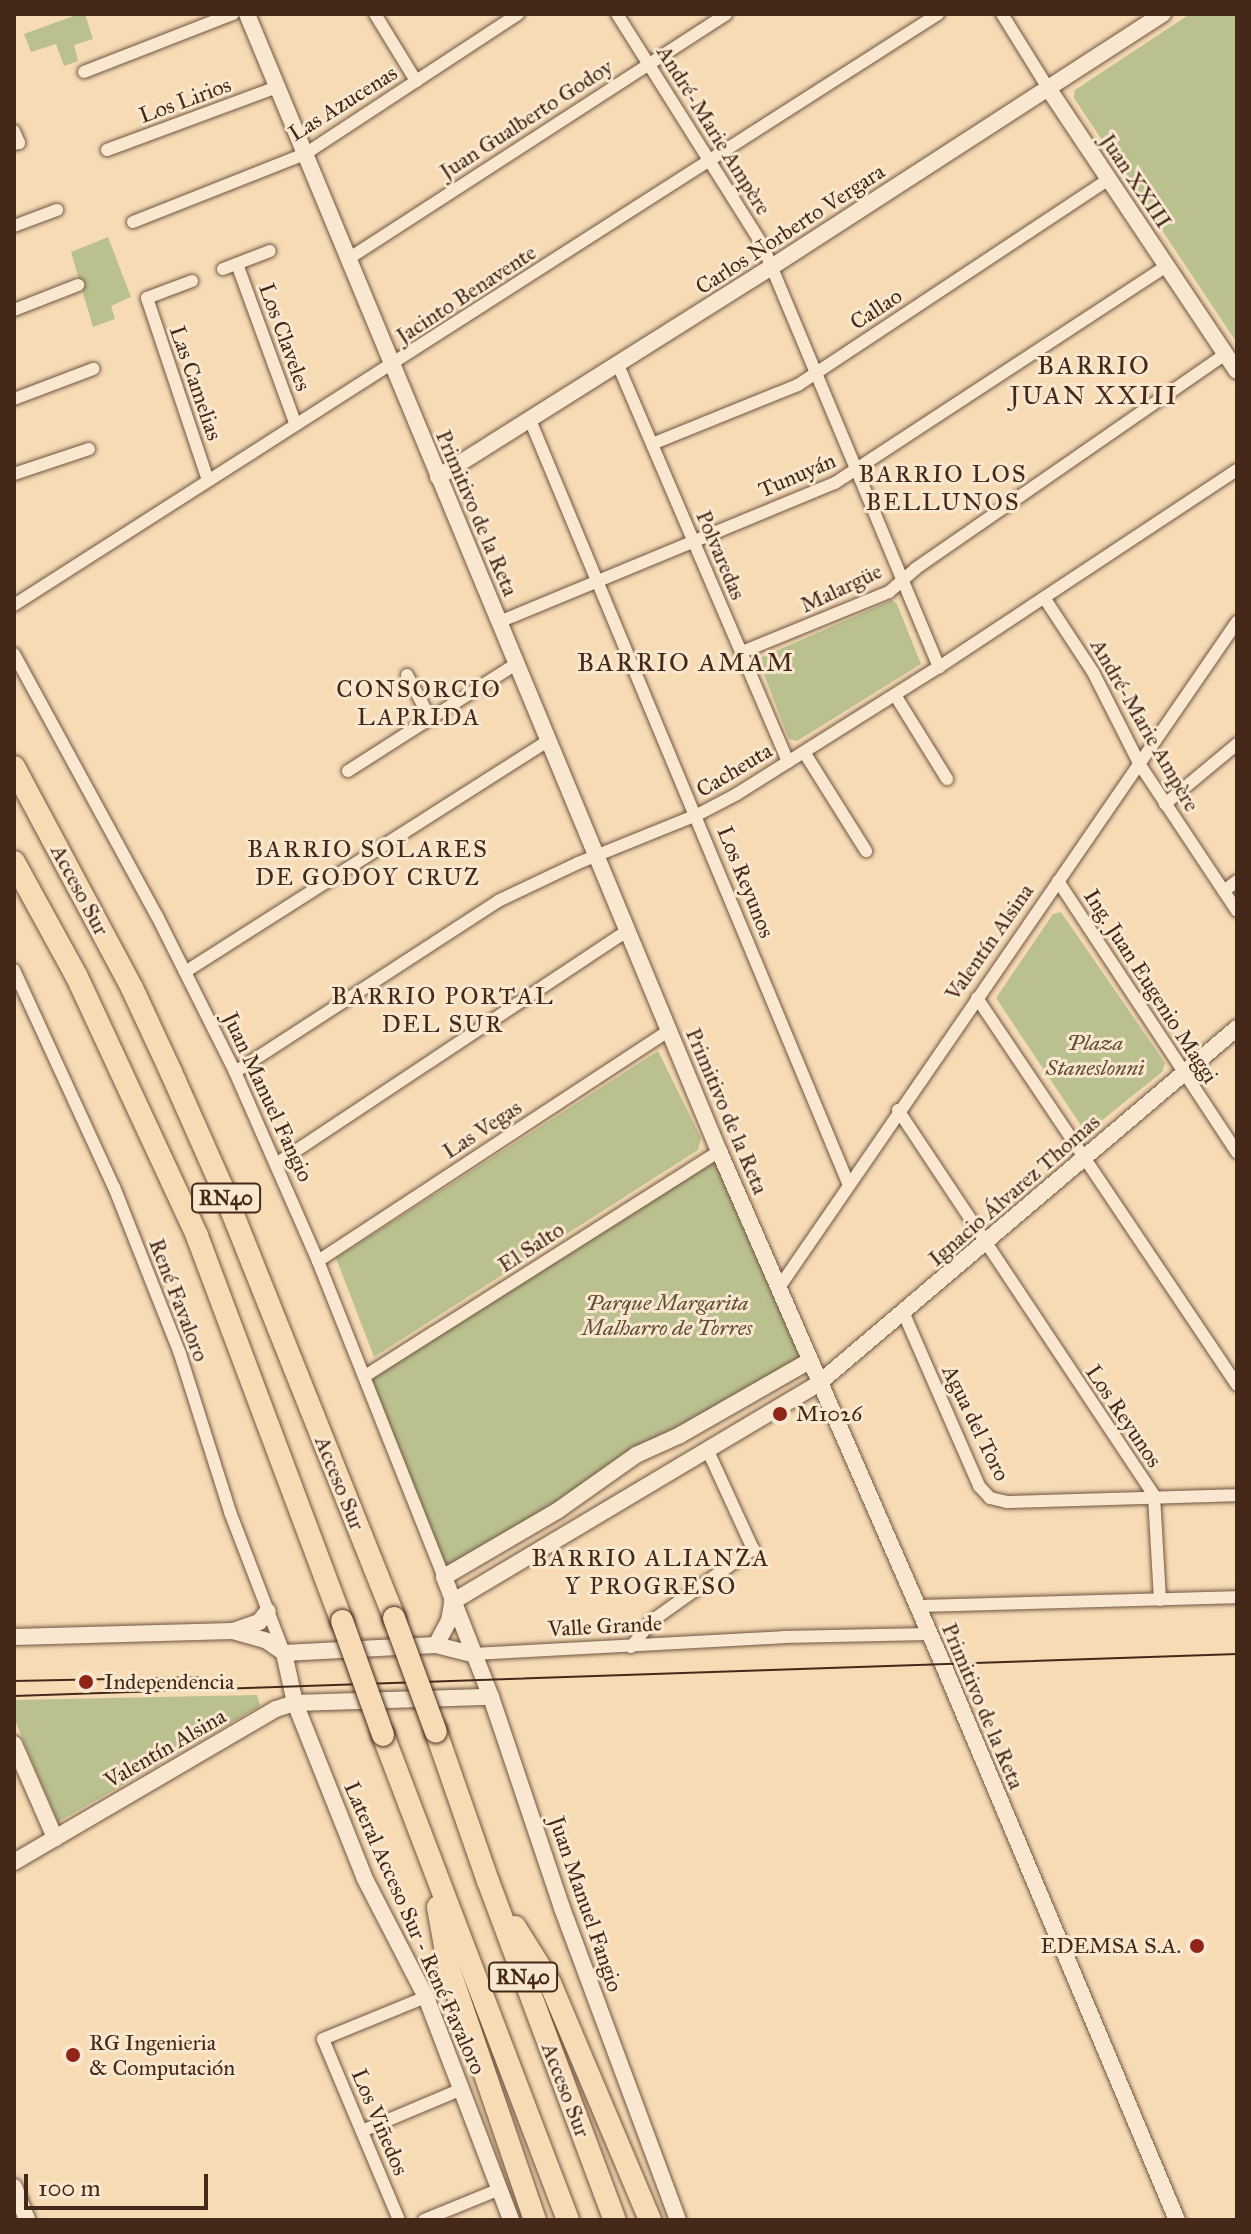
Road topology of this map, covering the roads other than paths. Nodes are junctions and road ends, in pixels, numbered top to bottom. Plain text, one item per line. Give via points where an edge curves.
1 (233, 14) edge
2 (247, 14) edge
3 (375, 14) edge
4 (518, 14) edge
5 (617, 14) edge
6 (726, 14) edge
7 (938, 14) edge
8 (1002, 14) edge
9 (1163, 14) edge
10 (497, 20) edge
11 (649, 63) junction
12 (84, 72) dead end
13 (416, 81) junction
14 (277, 87) junction
15 (1048, 88) junction
16 (107, 150) dead end
17 (305, 154) junction
18 (709, 161) junction
19 (1108, 180) junction
20 (57, 210) dead end
21 (133, 222) dead end
22 (14, 226) edge
23 (270, 251) dead end
24 (348, 259) junction
25 (237, 264) junction
26 (1167, 266) junction
27 (770, 268) junction
28 (223, 269) dead end
29 (192, 281) dead end
30 (78, 285) dead end
31 (14, 310) edge
32 (1226, 354) junction
33 (392, 365) junction
34 (618, 365) junction
35 (93, 369) dead end
36 (1237, 371) edge
37 (815, 374) junction
38 (14, 399) edge
39 (530, 420) junction
40 (296, 425) junction
41 (652, 444) junction
42 (89, 449) dead end
43 (1237, 470) edge
44 (858, 471) junction
45 (14, 474) edge
46 (438, 477) junction
47 (208, 480) junction
48 (692, 540) junction
49 (597, 580) junction
50 (902, 580) junction
51 (1045, 599) junction
52 (14, 605) edge
53 (499, 622) junction
54 (1237, 622) edge
55 (742, 652) junction
56 (14, 654) edge
57 (516, 664) junction
58 (939, 667) junction
59 (407, 675) dead end
60 (895, 695) junction
61 (430, 718) junction
62 (548, 741) junction
63 (1237, 744) edge
64 (804, 752) junction
65 (14, 755) edge
66 (788, 762) junction
67 (1140, 765) junction
68 (14, 767) edge
69 (348, 771) dead end
70 (947, 779) dead end
71 (29, 792) junction
72 (1165, 804) junction
73 (697, 815) junction
74 (866, 851) dead end
75 (597, 857) junction
76 (14, 862) edge
77 (1058, 881) junction
78 (1237, 881) edge
79 (14, 885) edge
80 (1224, 891) junction
81 (1237, 911) edge
82 (628, 930) junction
83 (14, 970) edge
84 (185, 972) junction
85 (977, 998) junction
86 (1237, 1028) edge
87 (669, 1030) junction
88 (116, 1061) junction
89 (235, 1072) junction
90 (1184, 1073) junction
91 (898, 1110) junction
92 (719, 1151) junction
93 (1237, 1152) edge
94 (1085, 1158) junction
95 (276, 1164) junction
96 (848, 1183) junction
97 (985, 1243) junction
98 (318, 1261) junction
99 (778, 1289) junction
100 (904, 1314) junction
101 (809, 1361) junction
102 (365, 1376) junction
103 (819, 1383) junction
104 (1237, 1385) edge
105 (707, 1449) junction
106 (1237, 1495) edge
107 (1154, 1496) junction
108 (444, 1577) junction
109 (1237, 1597) edge
110 (1160, 1600) junction
111 (452, 1602) junction
112 (917, 1606) junction
113 (268, 1611) junction
114 (233, 1631) junction
115 (929, 1634) junction
116 (14, 1637) edge
117 (436, 1645) junction
118 (631, 1647) junction
119 (284, 1653) junction
120 (473, 1654) junction
121 (491, 1697) junction
122 (295, 1703) junction
123 (14, 1744) edge
124 (55, 1838) junction
125 (427, 1850) junction
126 (14, 1862) edge
127 (488, 1881) junction
128 (426, 1997) junction
129 (462, 2089) junction
130 (362, 2131) junction
131 (14, 2187) edge
132 (500, 2189) junction
133 (27, 2220) edge
134 (399, 2220) edge
135 (424, 2220) edge
136 (511, 2220) edge
137 (535, 2220) edge
138 (568, 2220) edge
139 (615, 2220) edge
140 (650, 2220) edge
141 (678, 2220) edge
142 (1177, 2220) edge

1 - 12 street
2 - 14 street, Primitivo de la Reta
3 - 13 street
4 - 10 street, Las Azucenas
5 - 11 street, André-Marie Ampère
6 - 11 street, Juan Gualberto Godoy
7 - 18 street, Jacinto Benavente
8 - 15 street, Juan XXIII
9 - 15 street, Carlos Norberto Vergara
10 - 13 street, Las Azucenas
11 - 18 street, André-Marie Ampère
11 - 24 street, Juan Gualberto Godoy
13 - 17 street, Las Azucenas
14 - 16 street, Los Lirios
14 - 17 street, Primitivo de la Reta
15 - 19 street, Juan XXIII
15 - 27 street, Carlos Norberto Vergara
17 - 21 street, Las Azucenas
17 - 24 street, Primitivo de la Reta
18 - 27 street, André-Marie Ampère via 762,244
18 - 33 street, Jacinto Benavente
19 - 26 street, Juan XXIII
19 - 37 street, Callao
20 - 22 street
23 - 25 street
24 - 33 street, Primitivo de la Reta
25 - 28 street
25 - 40 street, Los Claveles
26 - 32 street, Juan XXIII
26 - 44 street, Tunuyán
27 - 34 street, Carlos Norberto Vergara
27 - 37 street, André-Marie Ampère
29 - 47 street, Las Camelias via 147,298
30 - 31 street
32 - 36 street, Juan XXIII
32 - 50 street, Malargüe
33 - 40 street, Jacinto Benavente
33 - 46 street, Primitivo de la Reta
34 - 39 street, Carlos Norberto Vergara
34 - 41 street, Polvaredas
35 - 38 street
37 - 41 street, Callao
37 - 44 street, André-Marie Ampère
39 - 46 street, Carlos Norberto Vergara
39 - 49 street, Los Reyunos
40 - 47 street, Jacinto Benavente
41 - 48 street, Polvaredas
42 - 45 street
43 - 51 street, Cacheuta
44 - 48 street, Tunuyán
44 - 50 street, André-Marie Ampère
46 - 53 street, Primitivo de la Reta
47 - 52 street, Jacinto Benavente
48 - 49 street, Tunuyán
48 - 55 street, Polvaredas
49 - 53 street, Tunuyán
49 - 73 street, Los Reyunos
50 - 55 street, Malargüe via 889,592
50 - 58 street, André-Marie Ampère
51 - 58 street, Cacheuta
51 - 67 street, André-Marie Ampère via 1093,672
53 - 57 street, Primitivo de la Reta
54 - 67 street, Valentín Alsina
55 - 66 street, Polvaredas
56 - 84 street, Juan Manuel Fangio
57 - 61 street
57 - 62 street, Primitivo de la Reta
58 - 60 street, Cacheuta
59 - 61 street
60 - 64 street, Cacheuta
60 - 70 street
61 - 69 street
62 - 75 street, Primitivo de la Reta
62 - 84 street
63 - 72 street
64 - 66 street, Cacheuta
64 - 74 street
65 - 71 highway
66 - 73 street, Cacheuta
67 - 72 street, André-Marie Ampère
67 - 77 street, Valentín Alsina
68 - 71 highway, Acceso Sur / RN40
71 - 127 highway, Acceso Sur / RN40, bridge via 178,1087 394,1618
72 - 80 street, André-Marie Ampère
73 - 75 street, Cacheuta
73 - 96 street, Los Reyunos
75 - 82 street, Primitivo de la Reta
75 - 89 street, Cacheuta via 477,913
76 - 88 highway, Acceso Sur / RN40
77 - 85 street, Valentín Alsina
77 - 90 street, Ing. Juan Eugenio Maggi
78 - 80 street
79 - 88 highway
80 - 81 street, André-Marie Ampère
82 - 87 street, Primitivo de la Reta
82 - 95 street
83 - 113 street, René Favaloro via 114,1187 175,1340
84 - 89 street, Juan Manuel Fangio
85 - 91 street, Valentín Alsina
85 - 94 street
86 - 90 street, Ignacio Álvarez Thomas
87 - 92 street, Primitivo de la Reta
87 - 98 street, Las Vegas
88 - 125 highway, Acceso Sur / RN40, bridge via 197,1236
89 - 95 street, Juan Manuel Fangio
90 - 93 street, Ing. Juan Eugenio Maggi
90 - 94 street, Ignacio Álvarez Thomas
91 - 96 street, Valentín Alsina
91 - 97 street, Los Reyunos
92 - 99 street, Primitivo de la Reta
92 - 102 street, El Salto
94 - 97 street, Ignacio Álvarez Thomas
94 - 104 street
95 - 98 street, Juan Manuel Fangio
96 - 99 street, Valentín Alsina
97 - 100 street, Ignacio Álvarez Thomas
97 - 107 street, Los Reyunos
98 - 102 street, Juan Manuel Fangio
99 - 101 street, Primitivo de la Reta
100 - 103 street, Ignacio Álvarez Thomas
100 - 107 street, Agua del Toro via 979,1486 990,1498 1007,1502
101 - 103 street, Primitivo de la Reta
101 - 108 street via 636,1455 557,1511
102 - 108 street, Juan Manuel Fangio
103 - 105 street
103 - 112 street, Primitivo de la Reta
105 - 111 street
105 - 118 street via 753,1549 653,1620
106 - 107 street, Agua del Toro
107 - 110 street, Los Reyunos
108 - 111 street, Juan Manuel Fangio
109 - 110 street
110 - 112 street
111 - 117 street
111 - 120 street, Juan Manuel Fangio
112 - 115 street, Primitivo de la Reta
113 - 114 street via 259,1622
113 - 119 street, René Favaloro
114 - 116 street
114 - 119 street via 267,1641
115 - 118 street, Valle Grande
115 - 142 street, Primitivo de la Reta
117 - 119 street, Valle Grande
117 - 120 street, Valle Grande
118 - 120 street, Valle Grande
119 - 122 street, Lateral Acceso Sur - René Favaloro
120 - 121 street, Juan Manuel Fangio
121 - 122 street, Valentín Alsina
121 - 141 street, Juan Manuel Fangio via 562,1908
122 - 124 street, Valentín Alsina via 274,1710
122 - 128 street, Lateral Acceso Sur - René Favaloro via 365,1879
123 - 124 street
124 - 126 street, Valentín Alsina
125 - 137 highway via 449,1969
125 - 138 highway, Acceso Sur / RN40
127 - 139 highway, Acceso Sur / RN40
127 - 140 highway via 550,1983
128 - 129 street, Lateral Acceso Sur - René Favaloro
128 - 130 street, Los Viñedos via 323,2039
129 - 130 street
129 - 132 street, Lateral Acceso Sur - René Favaloro
130 - 134 street, Los Viñedos
131 - 133 street
132 - 135 street
132 - 136 street, Lateral Acceso Sur - René Favaloro

